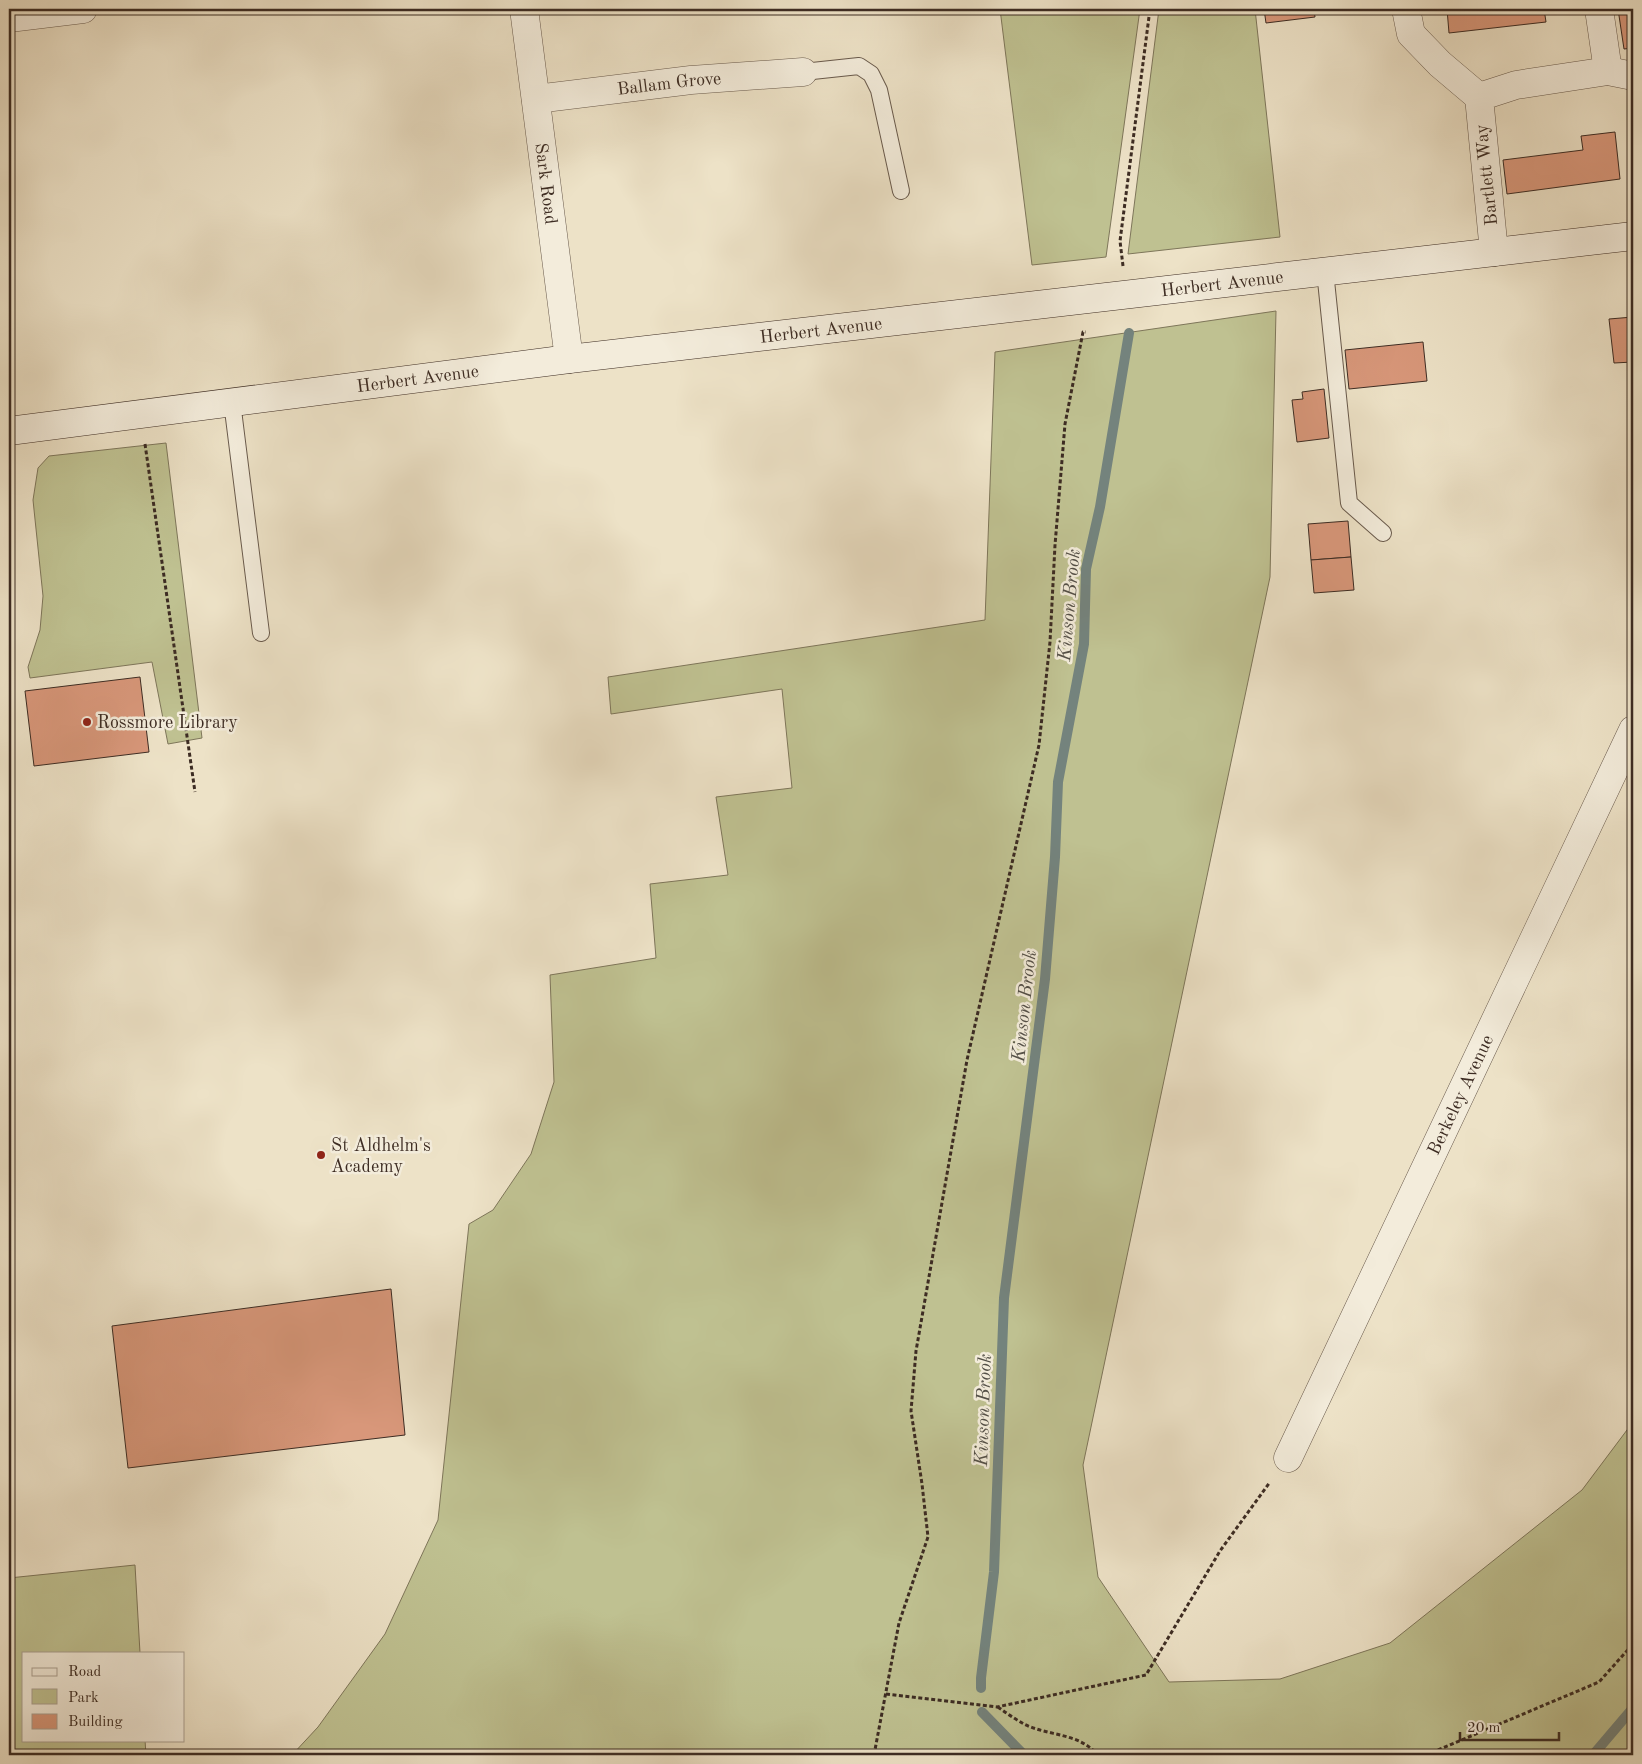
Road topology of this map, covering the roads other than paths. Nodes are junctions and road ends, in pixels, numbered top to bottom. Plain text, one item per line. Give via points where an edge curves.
1 (84, 9) edge
2 (524, 9) edge
3 (1406, 9) edge
4 (1600, 9) edge
5 (9, 18) edge
6 (803, 72) joint
7 (1621, 74) edge
8 (1478, 97) junction
9 (536, 99) junction
10 (901, 191) dead end
11 (1633, 236) edge
12 (1494, 252) junction
13 (1325, 271) junction
14 (569, 359) junction
15 (232, 402) junction
16 (9, 431) edge
17 (1383, 533) dead end
18 (261, 632) dead end
19 (1633, 730) edge
20 (1288, 1458) road end

1 - 5 street
2 - 9 street, Sark Road
3 - 8 street via 1411,34
4 - 7 street
6 - 9 street, Ballam Grove via 691,80
6 - 10 lane via 859,66 871,74 879,90
7 - 8 street via 1516,86
8 - 12 street, Bartlett Way
9 - 14 street, Sark Road
11 - 12 street, Herbert Avenue
12 - 13 street, Herbert Avenue
13 - 14 street, Herbert Avenue
13 - 17 lane via 1349,504
14 - 15 street, Herbert Avenue
15 - 16 street, Herbert Avenue
15 - 18 lane
19 - 20 street, Berkeley Avenue

